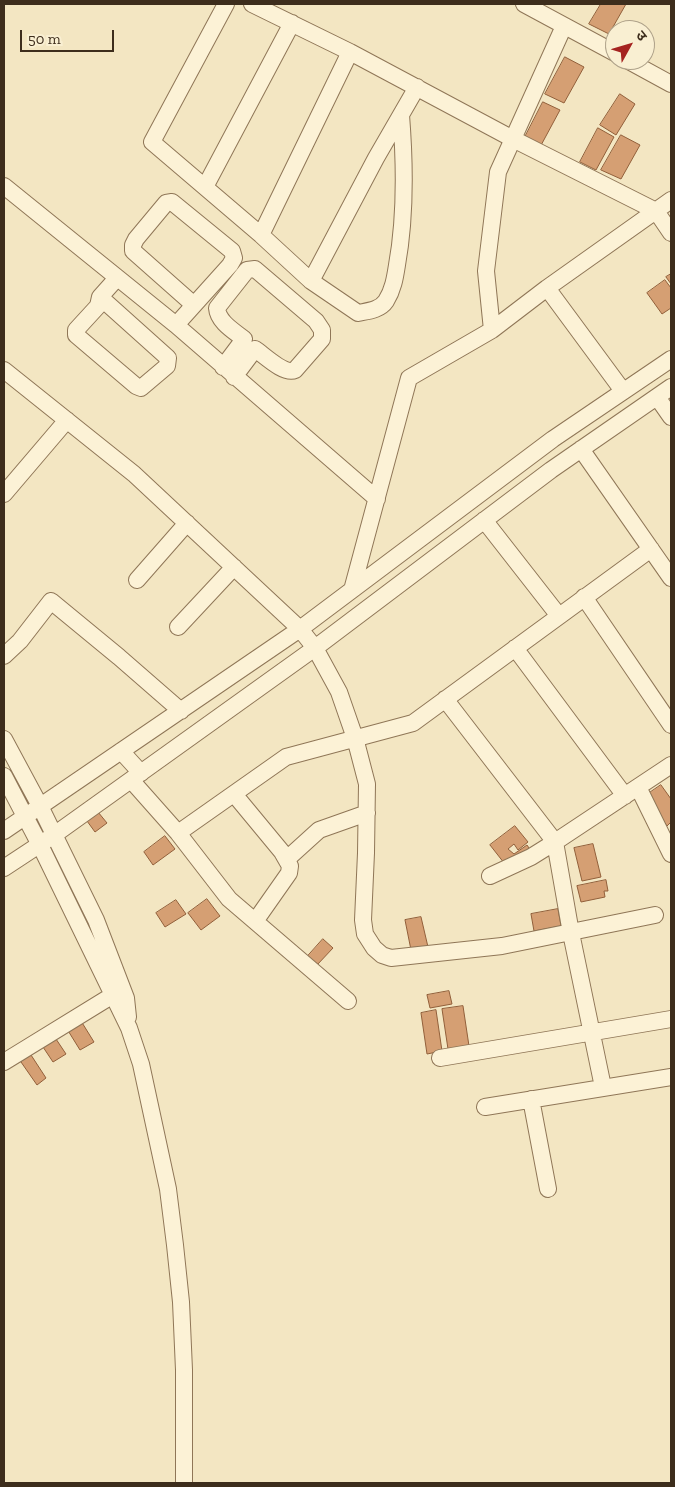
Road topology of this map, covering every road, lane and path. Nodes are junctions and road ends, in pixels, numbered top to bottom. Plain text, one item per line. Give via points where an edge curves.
1 (226, 4) edge
2 (252, 4) edge
3 (524, 4) edge
4 (292, 23) junction
5 (564, 26) junction
6 (605, 48) edge
7 (350, 52) junction
8 (646, 70) edge
9 (671, 84) edge
10 (416, 87) junction
11 (401, 115) junction
12 (513, 139) junction
13 (4, 186) edge
14 (205, 187) junction
15 (671, 200) edge
16 (656, 211) junction
17 (671, 233) edge
18 (261, 235) junction
19 (118, 278) junction
20 (312, 281) junction
21 (546, 288) junction
22 (100, 297) junction
23 (194, 305) junction
24 (176, 325) junction
25 (492, 330) junction
26 (250, 344) junction
27 (671, 359) edge
28 (4, 372) edge
29 (229, 372) junction
30 (671, 387) edge
31 (623, 392) junction
32 (657, 397) junction
33 (671, 417) edge
34 (67, 420) junction
35 (581, 449) junction
36 (4, 494) edge
37 (377, 498) junction
38 (484, 520) junction
39 (187, 523) junction
40 (651, 549) junction
41 (234, 567) junction
42 (671, 578) edge
43 (137, 580) dead end
44 (352, 590) junction
45 (584, 597) junction
46 (559, 616) junction
47 (178, 628) dead end
48 (300, 629) junction
49 (315, 648) junction
50 (515, 648) junction
51 (4, 656) edge
52 (445, 699) junction
53 (181, 711) junction
54 (671, 725) edge
55 (355, 738) junction
56 (4, 739) edge
57 (121, 751) junction
58 (671, 765) edge
59 (4, 776) edge
60 (136, 776) junction
61 (632, 791) junction
62 (234, 794) junction
63 (40, 806) junction
64 (367, 813) junction
65 (25, 816) junction
66 (4, 831) edge
67 (178, 833) junction
68 (54, 835) junction
69 (555, 842) junction
70 (40, 845) junction
71 (671, 854) edge
72 (287, 859) junction
73 (4, 868) edge
74 (490, 876) dead end
75 (655, 915) dead end
76 (256, 920) junction
77 (571, 933) junction
78 (117, 995) junction
79 (348, 1000) dead end
80 (671, 1019) edge
81 (592, 1034) junction
82 (440, 1058) dead end
83 (4, 1062) edge
84 (671, 1077) edge
85 (603, 1087) junction
86 (530, 1099) junction
87 (485, 1106) dead end
88 (548, 1189) dead end
89 (184, 1483) edge

1 - 14 street via 152,142
2 - 4 street
3 - 5 street
4 - 7 street
4 - 14 street
5 - 6 street
5 - 12 street
7 - 10 street
7 - 18 street
8 - 9 street
10 - 11 street
10 - 12 street
11 - 20 street
11 - 20 street via 404,206 393,287 385,303 374,310 358,313
12 - 16 street
12 - 25 street via 498,172 486,271
13 - 19 street
14 - 18 street
15 - 16 street
16 - 17 street
16 - 21 street
18 - 20 street
19 - 22 street
19 - 24 street
21 - 25 street
21 - 31 street
22 - 22 street via 98,306 76,330 76,335 142,388 167,366 168,358
23 - 23 street via 234,258 232,251 172,202 166,203 136,239 133,251
23 - 24 street
24 - 29 street
25 - 37 street via 409,378
26 - 26 street via 222,321 217,308 247,270 255,268 316,321 323,335 291,372
26 - 29 street
27 - 31 street
28 - 34 street
29 - 37 street
30 - 32 street
31 - 44 street via 553,439
32 - 33 street
32 - 35 street
34 - 36 street
34 - 39 street via 134,474
35 - 38 street
35 - 40 street
37 - 44 street
38 - 46 street
38 - 49 street
39 - 41 street
39 - 43 street
40 - 42 street
40 - 45 street
41 - 47 street
41 - 48 street
44 - 48 street
45 - 46 street
45 - 54 street
46 - 50 street
48 - 49 street
48 - 53 street
49 - 55 street via 339,692
49 - 60 street
50 - 52 street
50 - 61 street
51 - 53 street via 51,601
52 - 55 street via 413,723
52 - 69 street
53 - 57 street
55 - 62 street via 286,757
55 - 64 street via 367,784
56 - 63 street
57 - 60 street
57 - 63 street
58 - 61 street
59 - 65 street
60 - 67 street
60 - 68 street
61 - 69 street
61 - 71 street
62 - 67 street
62 - 72 street
63 - 65 street
63 - 68 street
64 - 72 street via 319,830
64 - 77 street via 362,920 365,934 382,955 391,958 502,946
65 - 66 street
65 - 70 street
67 - 76 street via 229,898
68 - 70 street
68 - 78 street via 96,920
69 - 74 street via 532,857
69 - 77 street
70 - 73 street
70 - 78 street
72 - 76 street via 289,873
75 - 77 street
76 - 79 street
77 - 81 street
78 - 83 street
78 - 89 street via 126,998 129,1028 141,1064 171,1208 181,1302
80 - 81 street
81 - 82 street
81 - 85 street
84 - 85 street
85 - 86 street
86 - 87 street
86 - 88 street

